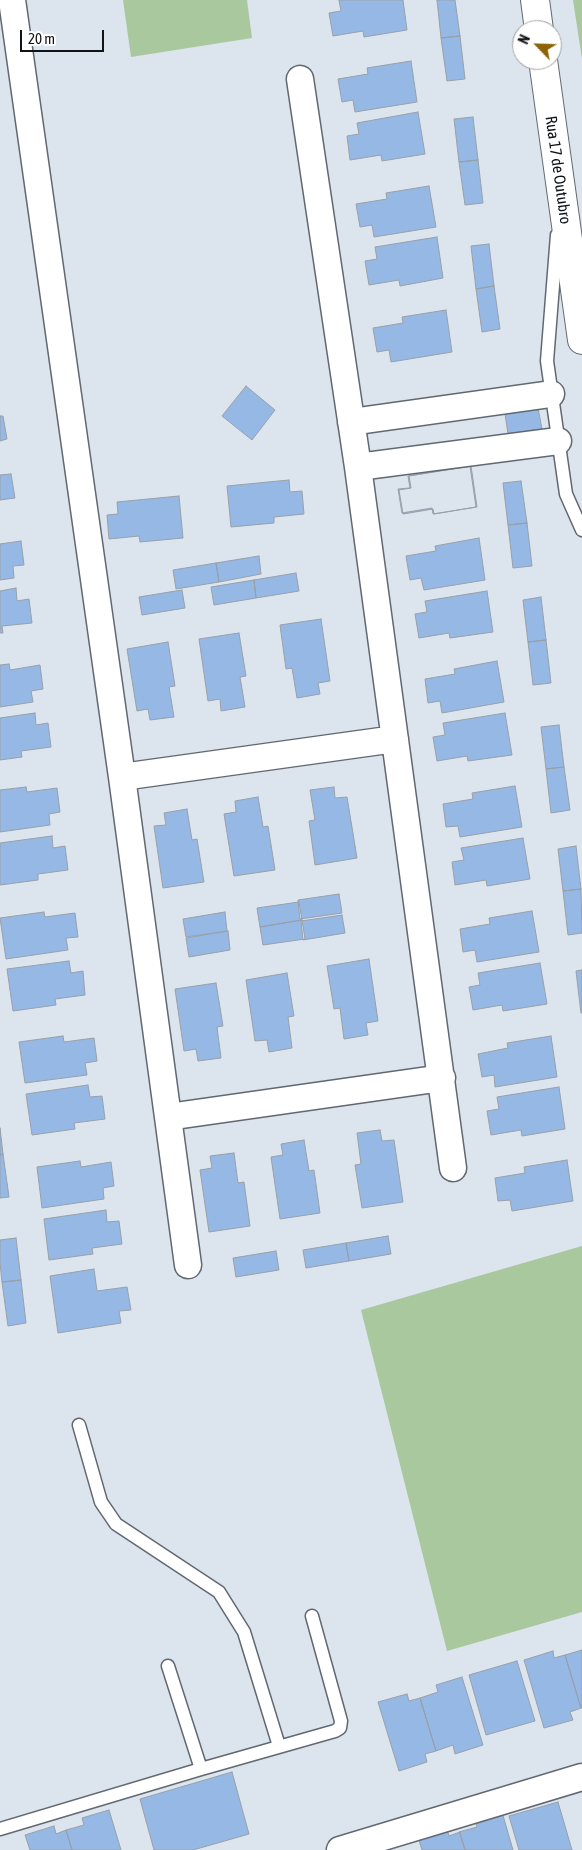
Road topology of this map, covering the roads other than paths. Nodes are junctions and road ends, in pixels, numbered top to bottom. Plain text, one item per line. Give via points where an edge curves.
1 (12, 0) edge
2 (535, 0) edge
3 (538, 20) edge
4 (544, 70) edge
5 (300, 79) dead end
6 (561, 188) junction
7 (582, 340) edge
8 (551, 394) junction
9 (351, 422) junction
10 (558, 441) junction
11 (358, 467) junction
12 (582, 530) edge
13 (395, 739) junction
14 (122, 777) junction
15 (442, 1078) junction
16 (168, 1117) junction
17 (454, 1168) dead end
18 (188, 1265) dead end
19 (79, 1425) dead end
20 (312, 1616) dead end
21 (168, 1666) dead end
22 (279, 1746) junction
23 (201, 1769) junction
24 (582, 1777) edge
25 (0, 1829) edge
26 (340, 1850) edge

1 - 14 street
2 - 3 main road
4 - 6 main road, Rua 17 de Outubro
5 - 9 street
6 - 7 main road, Rua 17 de Outubro
6 - 8 lane via 547,361
8 - 9 street
8 - 10 lane
9 - 11 street
10 - 11 street
10 - 12 lane via 566,494
11 - 13 street
13 - 14 street
13 - 15 street
14 - 16 street
15 - 16 street
15 - 17 street
16 - 18 street
19 - 22 lane via 101,1502 116,1524 219,1592 244,1632
20 - 22 lane via 341,1721 340,1728
21 - 23 lane
22 - 23 lane
23 - 25 lane
24 - 26 street

